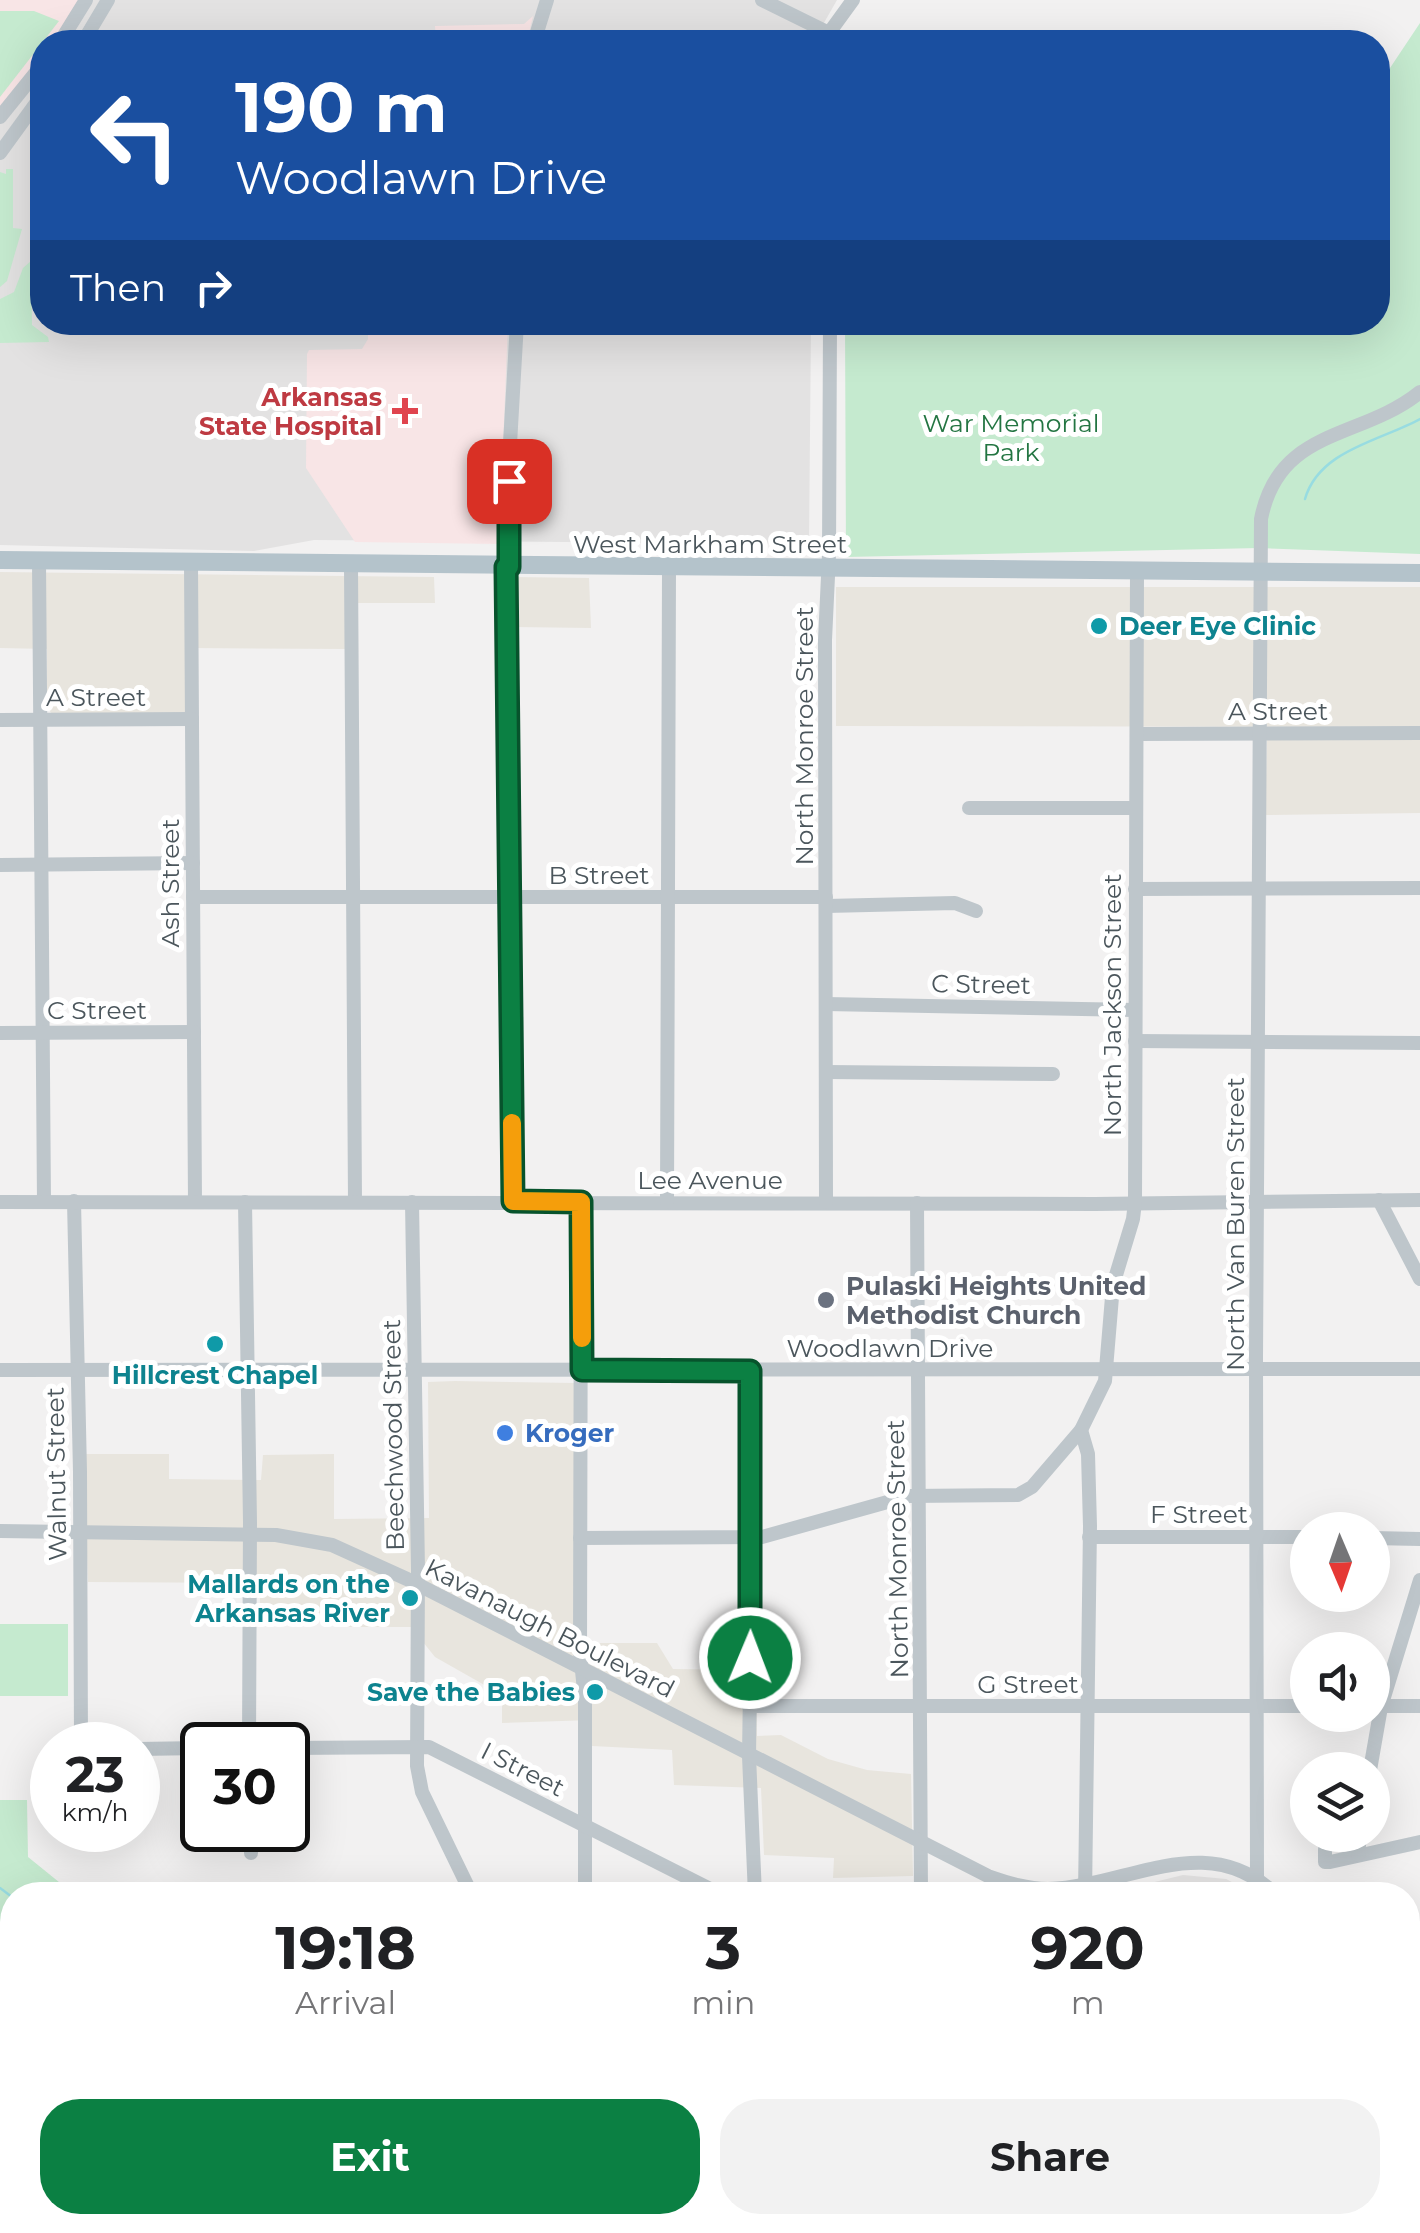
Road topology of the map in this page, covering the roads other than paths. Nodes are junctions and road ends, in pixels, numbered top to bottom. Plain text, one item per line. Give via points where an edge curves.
1 (86, 0) edge
2 (108, 0) edge
3 (548, 0) edge
4 (762, 0) edge
5 (853, 0) edge
6 (67, 30) edge
7 (90, 30) edge
8 (538, 30) edge
9 (815, 30) edge
10 (834, 30) edge
11 (30, 80) edge
12 (30, 112) edge
13 (0, 117) edge
14 (0, 153) edge
15 (516, 335) edge
16 (830, 335) edge
17 (1420, 392) edge
18 (0, 560) edge
19 (39, 562) junction
20 (191, 564) junction
21 (351, 566) junction
22 (508, 567) junction
23 (669, 568) junction
24 (828, 570) junction
25 (1258, 571) junction
26 (1137, 572) junction
27 (1420, 573) edge
28 (192, 719) junction
29 (0, 720) edge
30 (40, 720) junction
31 (1420, 733) edge
32 (1137, 734) junction
33 (1259, 734) junction
34 (969, 808) dead end
35 (1135, 808) junction
36 (192, 863) junction
37 (40, 864) junction
38 (0, 865) edge
39 (1420, 888) edge
40 (1135, 889) junction
41 (1260, 890) junction
42 (352, 896) junction
43 (193, 897) junction
44 (511, 897) junction
45 (670, 897) junction
46 (826, 902) junction
47 (976, 911) dead end
48 (826, 1004) junction
49 (1134, 1010) junction
50 (194, 1032) junction
51 (0, 1033) edge
52 (41, 1033) junction
53 (1135, 1041) junction
54 (1420, 1043) edge
55 (1258, 1044) junction
56 (826, 1072) junction
57 (1053, 1074) dead end
58 (1379, 1200) junction
59 (1420, 1200) edge
60 (355, 1201) junction
61 (513, 1201) junction
62 (1257, 1201) junction
63 (0, 1202) edge
64 (44, 1202) junction
65 (74, 1202) junction
66 (195, 1202) junction
67 (244, 1202) junction
68 (412, 1202) junction
69 (581, 1202) junction
70 (667, 1202) junction
71 (826, 1202) junction
72 (1134, 1202) junction
73 (917, 1204) junction
74 (1420, 1279) edge
75 (248, 1369) junction
76 (1420, 1369) edge
77 (0, 1370) edge
78 (78, 1370) junction
79 (415, 1370) junction
80 (582, 1370) junction
81 (918, 1370) junction
82 (1106, 1370) junction
83 (750, 1371) junction
84 (1256, 1371) junction
85 (1081, 1430) junction
86 (919, 1497) junction
87 (0, 1531) edge
88 (80, 1532) junction
89 (250, 1534) junction
90 (1090, 1536) junction
91 (1257, 1537) junction
92 (1290, 1537) edge
93 (580, 1538) junction
94 (752, 1538) junction
95 (1390, 1538) edge
96 (1420, 1539) edge
97 (1420, 1580) edge
98 (418, 1586) junction
99 (1390, 1668) edge
100 (583, 1670) junction
101 (748, 1706) junction
102 (921, 1706) junction
103 (1087, 1706) junction
104 (1257, 1706) junction
105 (1290, 1706) edge
106 (1390, 1706) edge
107 (1420, 1706) edge
108 (81, 1722) edge
109 (250, 1722) edge
110 (417, 1747) junction
111 (310, 1748) edge
112 (749, 1756) junction
113 (585, 1826) junction
114 (920, 1842) junction
115 (1420, 1842) edge
116 (1325, 1852) edge
117 (1358, 1852) edge
118 (1358, 1855) junction
119 (1257, 1877) junction
120 (466, 1882) edge
121 (585, 1882) edge
122 (696, 1882) edge
123 (754, 1882) edge
124 (921, 1882) edge
125 (1005, 1882) edge
126 (1085, 1882) edge
127 (1113, 1882) edge
128 (1262, 1882) edge

1 - 6 street
2 - 7 street
3 - 8 street
4 - 9 street
5 - 10 street
11 - 13 street
12 - 14 street
15 - 22 street
16 - 24 street, North Monroe Street
17 - 25 street, North Van Buren Street via 1286,464 1263,508
18 - 19 main road, West Markham Street
19 - 20 main road, West Markham Street
19 - 30 street
20 - 21 main road, West Markham Street
20 - 28 street, Ash Street
21 - 22 main road, West Markham Street
21 - 42 street
22 - 23 main road, West Markham Street
22 - 44 street
23 - 24 main road, West Markham Street
23 - 45 street
24 - 26 main road, West Markham Street
24 - 46 street, North Monroe Street
25 - 26 main road, West Markham Street
25 - 27 main road, West Markham Street
25 - 33 street, North Van Buren Street
26 - 32 street, North Jackson Street
28 - 30 street, A Street
28 - 36 street, Ash Street
29 - 30 street, A Street
30 - 37 street
31 - 33 street, A Street
32 - 33 street, A Street
32 - 35 street, North Jackson Street
33 - 41 street, North Van Buren Street
34 - 35 street
35 - 40 street, North Jackson Street
36 - 37 street
36 - 43 street, Ash Street
37 - 38 street
37 - 52 street
39 - 41 street
40 - 41 street
40 - 49 street, North Jackson Street
41 - 55 street, North Van Buren Street
42 - 43 street, B Street
42 - 44 street, B Street
42 - 60 street
43 - 50 street, Ash Street
44 - 45 street, B Street
44 - 61 street
45 - 46 street, B Street
45 - 70 street
46 - 47 street, B Street via 955,903
46 - 48 street, North Monroe Street
48 - 49 street, C Street
48 - 56 street, North Monroe Street
49 - 53 street, North Jackson Street
50 - 52 street, C Street
50 - 66 street, Ash Street
51 - 52 street, C Street
52 - 64 street
53 - 55 street
53 - 72 street, North Jackson Street
54 - 55 street
55 - 62 street, North Van Buren Street
56 - 57 street
56 - 71 street, North Monroe Street
58 - 59 street, Lee Avenue
58 - 62 street, Lee Avenue
58 - 74 street
60 - 67 street, Lee Avenue
60 - 68 street, Lee Avenue
61 - 68 street, Lee Avenue
61 - 69 street, Lee Avenue
62 - 72 street, Lee Avenue
62 - 84 street, North Van Buren Street
63 - 64 street, Lee Avenue
64 - 65 street, Lee Avenue
65 - 66 street, Lee Avenue
65 - 78 street, Walnut Street
66 - 67 street, Lee Avenue
67 - 75 street
68 - 79 street, Beechwood Street
69 - 70 street, Lee Avenue
69 - 80 street
70 - 71 street, Lee Avenue
71 - 73 street, Lee Avenue
72 - 73 street, Lee Avenue
72 - 82 street, North Jackson Street via 1113,1285
73 - 81 street, North Monroe Street
75 - 78 street, Woodlawn Drive
75 - 79 street, Woodlawn Drive
75 - 89 street
76 - 84 street, Woodlawn Drive
77 - 78 street, Woodlawn Drive
78 - 88 street, Walnut Street
79 - 80 street, Woodlawn Drive
79 - 98 street, Beechwood Street
80 - 83 street, Woodlawn Drive
80 - 93 street
81 - 82 street, Woodlawn Drive
81 - 83 street, Woodlawn Drive
81 - 86 street, North Monroe Street
82 - 84 street, Woodlawn Drive
82 - 85 street, North Jackson Street
83 - 94 street
84 - 91 street, North Van Buren Street
85 - 86 street, North Jackson Street via 1023,1494
85 - 90 street
86 - 94 street, North Jackson Street
86 - 102 street, North Monroe Street
87 - 88 street, Kavanaugh Boulevard
88 - 89 street, Kavanaugh Boulevard
88 - 108 street, Walnut Street
89 - 98 street, Kavanaugh Boulevard via 332,1545
89 - 109 street
90 - 91 street, F Street
90 - 103 street
91 - 92 street, F Street
91 - 104 street, North Van Buren Street
93 - 94 street, North Jackson Street
93 - 100 street
94 - 101 street
95 - 96 street
97 - 99 street
98 - 100 street, Kavanaugh Boulevard
98 - 110 street, Beechwood Street
100 - 112 street, Kavanaugh Boulevard
100 - 113 street
101 - 102 street, G Street
101 - 112 street
102 - 103 street, G Street
102 - 114 street, North Monroe Street
103 - 104 street, G Street
103 - 126 street
104 - 105 street, G Street
104 - 119 street, North Van Buren Street
106 - 107 street
110 - 111 street, I Street
110 - 113 street, I Street via 429,1747
110 - 120 street, Beechwood Street via 422,1792
112 - 114 street, Kavanaugh Boulevard
112 - 123 street
113 - 121 street
113 - 122 street, I Street
114 - 124 street, North Monroe Street
114 - 125 street, Kavanaugh Boulevard
115 - 118 street
116 - 118 street via 1325,1862
117 - 118 street
119 - 127 street, Kavanaugh Boulevard via 1234,1867 1184,1862
119 - 128 street, Kavanaugh Boulevard

